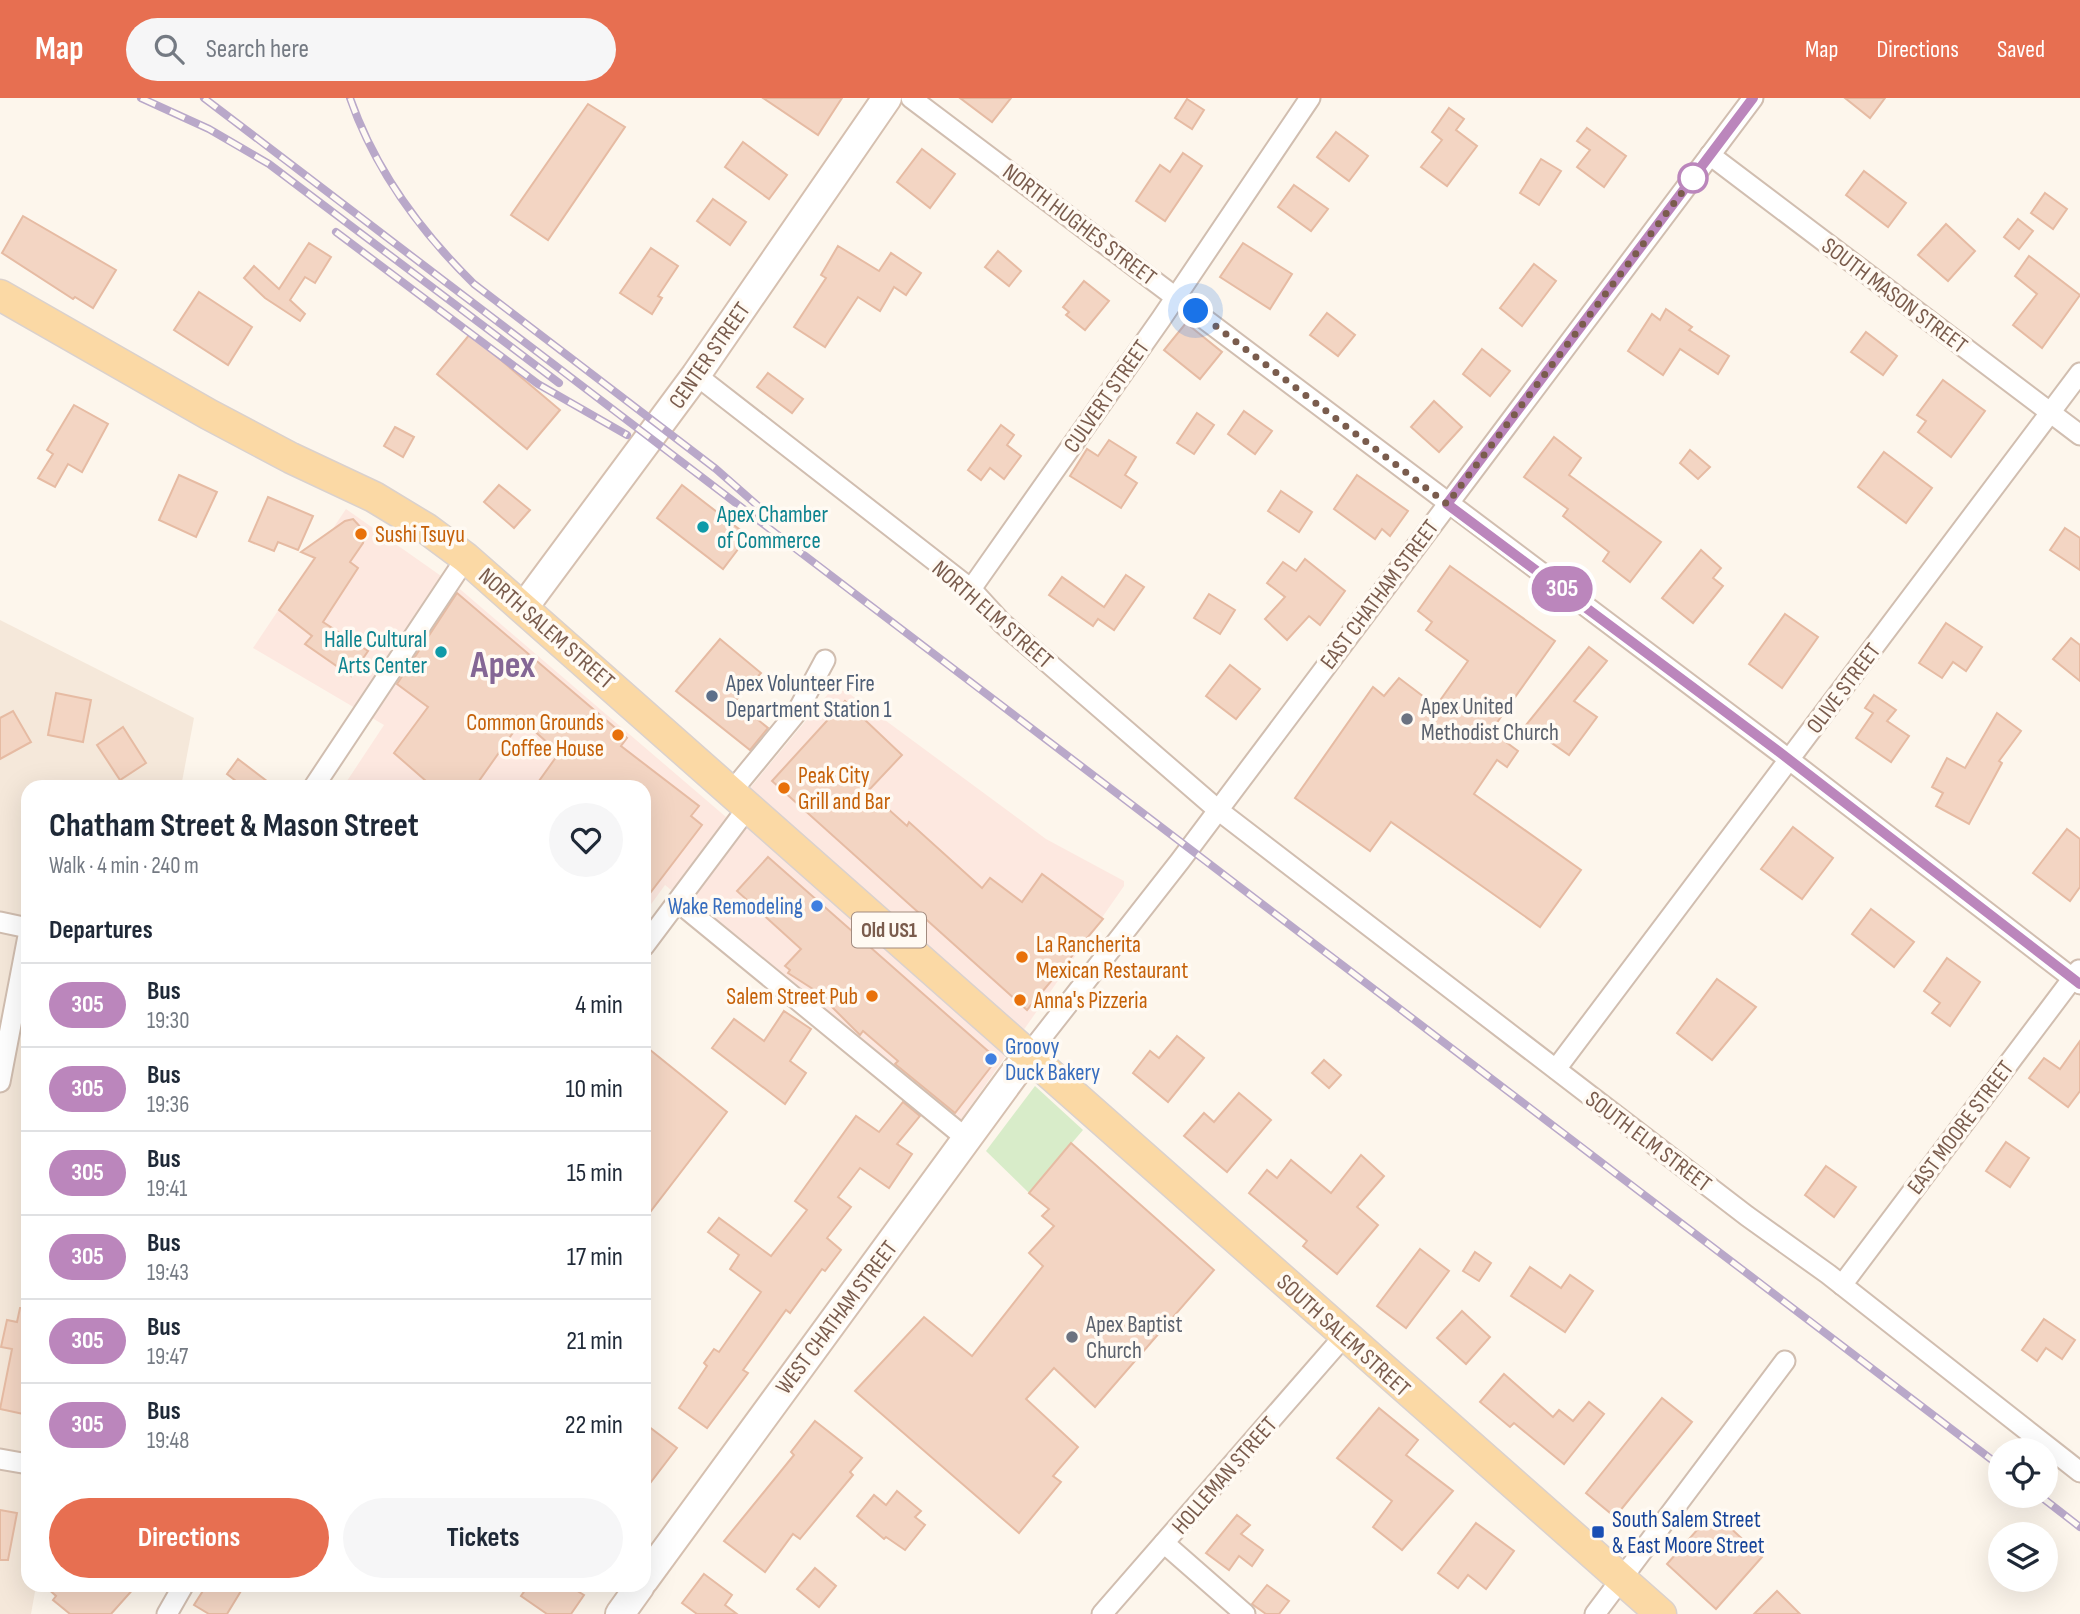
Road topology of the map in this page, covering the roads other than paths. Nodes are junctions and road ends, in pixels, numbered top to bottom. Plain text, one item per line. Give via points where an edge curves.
1 (887, 98) edge
2 (911, 98) edge
3 (1310, 98) edge
4 (1753, 98) edge
5 (1710, 155) junction
6 (0, 295) edge
7 (1175, 295) junction
8 (2080, 373) edge
9 (696, 375) junction
10 (2050, 413) junction
11 (2080, 435) edge
12 (1447, 504) junction
13 (466, 558) junction
14 (971, 589) junction
15 (524, 607) junction
16 (825, 660) dead end
17 (1789, 760) junction
18 (318, 780) edge
19 (741, 798) junction
20 (1218, 810) junction
21 (678, 902) junction
22 (0, 922) edge
23 (21, 926) edge
24 (651, 937) edge
25 (21, 972) edge
26 (2078, 977) edge
27 (1028, 1055) junction
28 (1556, 1069) junction
29 (0, 1082) edge
30 (967, 1139) junction
31 (1842, 1285) junction
32 (1345, 1335) junction
33 (1785, 1362) dead end
34 (0, 1459) edge
35 (21, 1463) edge
36 (2080, 1472) edge
37 (1164, 1544) junction
38 (651, 1570) edge
39 (1621, 1579) junction
40 (180, 1592) edge
41 (636, 1592) edge
42 (167, 1614) edge
43 (620, 1614) edge
44 (1102, 1614) edge
45 (1245, 1614) edge
46 (1595, 1614) edge
47 (1661, 1614) edge

1 - 9 street, CENTER STREET
2 - 7 street, NORTH HUGHES STREET
3 - 7 street, CULVERT STREET
4 - 5 street, EAST CHATHAM STREET
5 - 10 street, SOUTH MASON STREET
5 - 12 street, EAST CHATHAM STREET
6 - 13 main road, NORTH SALEM STREET via 230,425 374,497
7 - 12 street, NORTH HUGHES STREET
7 - 14 street, CULVERT STREET
8 - 10 street, OLIVE STREET
9 - 14 street, NORTH ELM STREET
9 - 15 street, CENTER STREET
10 - 11 street, SOUTH MASON STREET
10 - 17 street, OLIVE STREET
12 - 17 street, NORTH HUGHES STREET
12 - 20 street, EAST CHATHAM STREET
13 - 15 main road, NORTH SALEM STREET
13 - 18 street
14 - 20 street, NORTH ELM STREET via 1002,623
15 - 19 main road, NORTH SALEM STREET / Old US1
16 - 19 street
17 - 26 street, NORTH HUGHES STREET
17 - 28 street, OLIVE STREET
19 - 21 street
19 - 27 main road, NORTH SALEM STREET / Old US1
20 - 27 street, EAST CHATHAM STREET
20 - 28 street, SOUTH ELM STREET
21 - 24 street
21 - 30 street
22 - 23 street
25 - 29 street
26 - 31 street, EAST MOORE STREET
27 - 30 street, WEST CHATHAM STREET
27 - 32 main road, SOUTH SALEM STREET
28 - 31 street, SOUTH ELM STREET
30 - 38 street, WEST CHATHAM STREET
31 - 36 street, SOUTH ELM STREET
32 - 37 street, HOLLEMAN STREET
32 - 39 main road, SOUTH SALEM STREET
33 - 39 street
34 - 35 street
37 - 44 street, HOLLEMAN STREET
37 - 45 street
39 - 46 street
39 - 47 main road, SOUTH SALEM STREET
40 - 42 street
41 - 43 street

